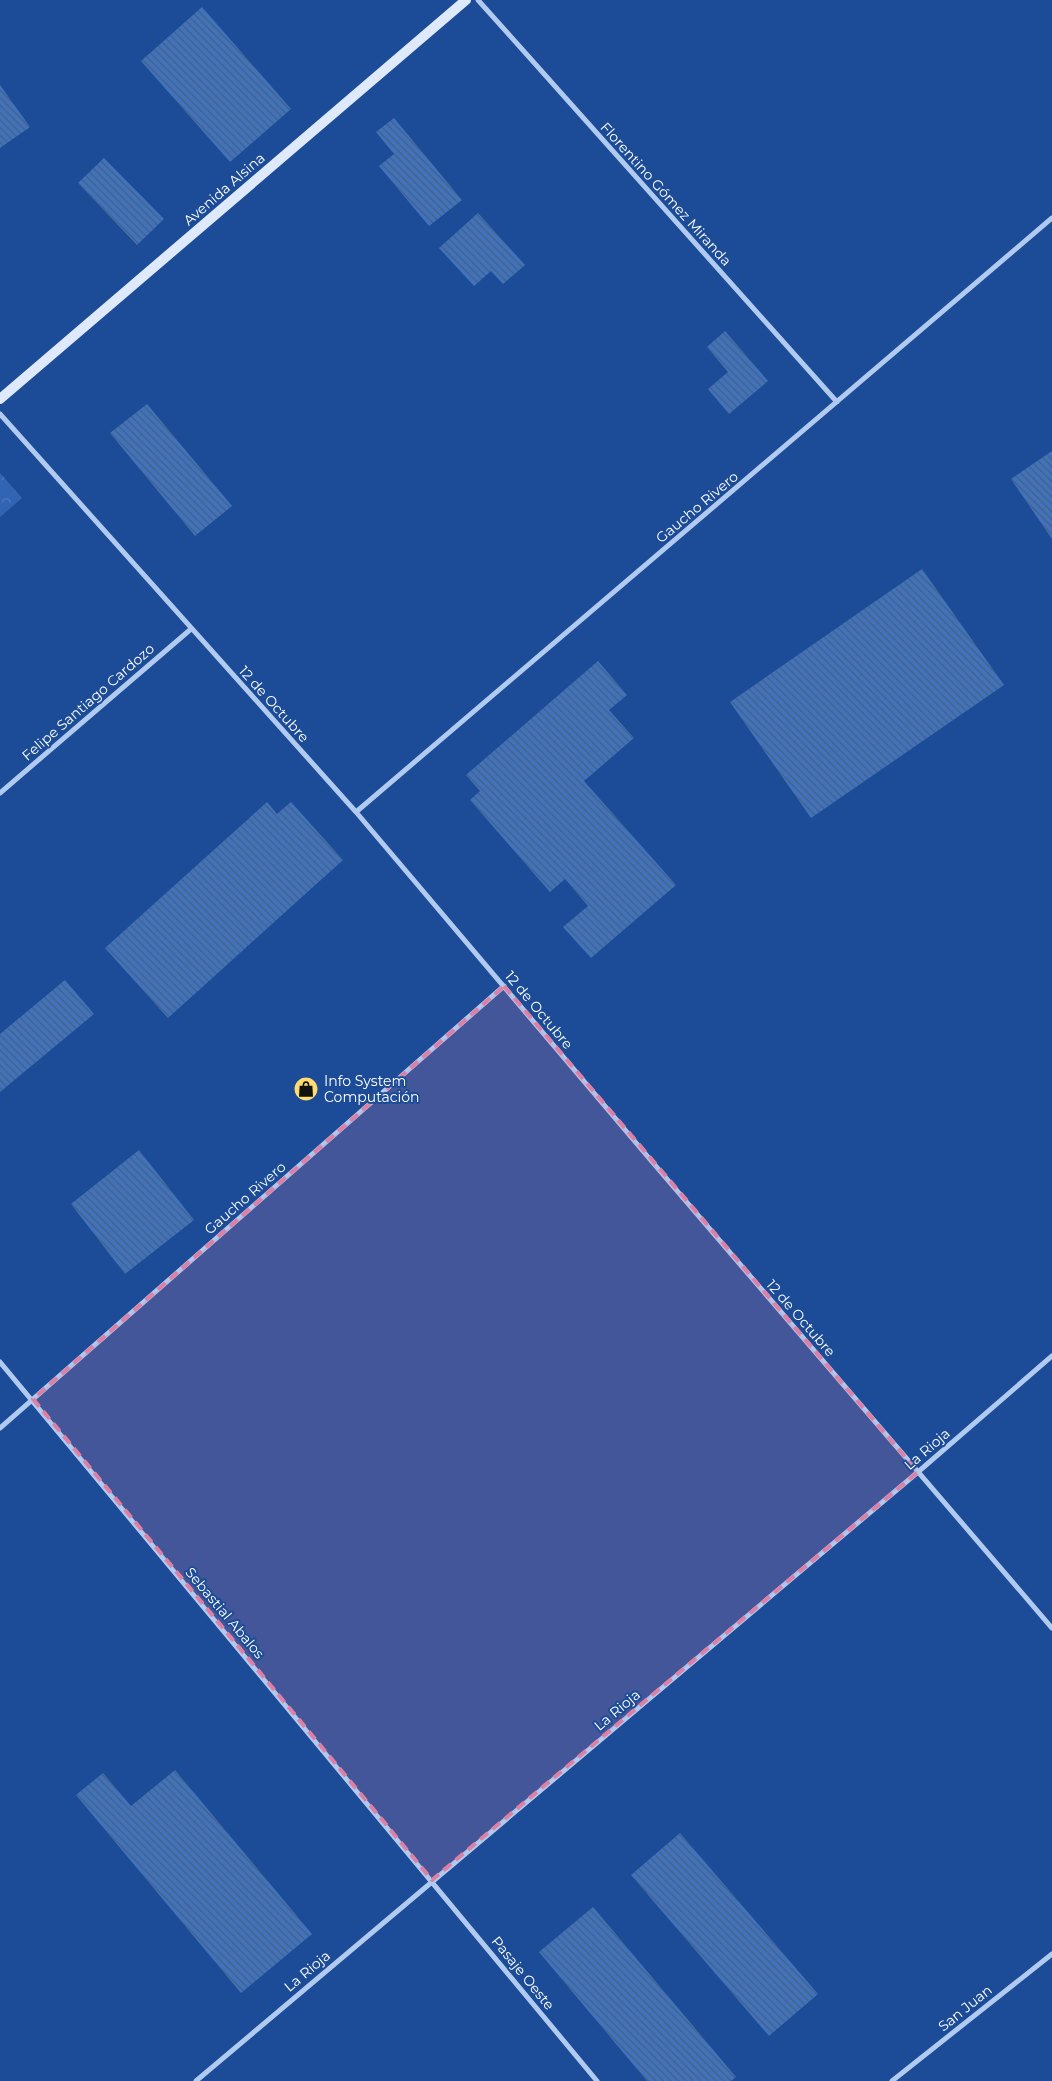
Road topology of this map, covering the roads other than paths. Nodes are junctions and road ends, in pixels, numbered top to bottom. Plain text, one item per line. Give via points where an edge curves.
1 (466, 0) edge
2 (478, 0) edge
3 (1052, 218) edge
4 (0, 399) edge
5 (837, 402) junction
6 (0, 414) edge
7 (191, 629) junction
8 (0, 793) edge
9 (356, 812) junction
10 (504, 986) junction
11 (1052, 1356) edge
12 (0, 1362) edge
13 (33, 1399) junction
14 (0, 1428) edge
15 (918, 1472) junction
16 (1052, 1628) edge
17 (432, 1880) junction
18 (1052, 1954) edge
19 (199, 2080) edge
20 (597, 2081) edge
21 (892, 2081) edge

1 - 4 main road, Avenida Alsina
2 - 5 street, Florentino Gómez Miranda
3 - 5 street, Gaucho Rivero
5 - 9 street, Gaucho Rivero
6 - 7 street, 12 de Octubre
7 - 8 street, Felipe Santiago Cardozo
7 - 9 street, 12 de Octubre
9 - 10 street, 12 de Octubre
10 - 13 street, Gaucho Rivero
10 - 15 street, 12 de Octubre
11 - 15 street, La Rioja
12 - 13 street, Sebastial Abalos
13 - 14 street, Gaucho Rivero
13 - 17 street, Sebastial Abalos
15 - 16 street, 12 de Octubre
15 - 17 street, La Rioja
17 - 19 street, La Rioja
17 - 20 street, Pasaje Oeste
18 - 21 street, San Juan

